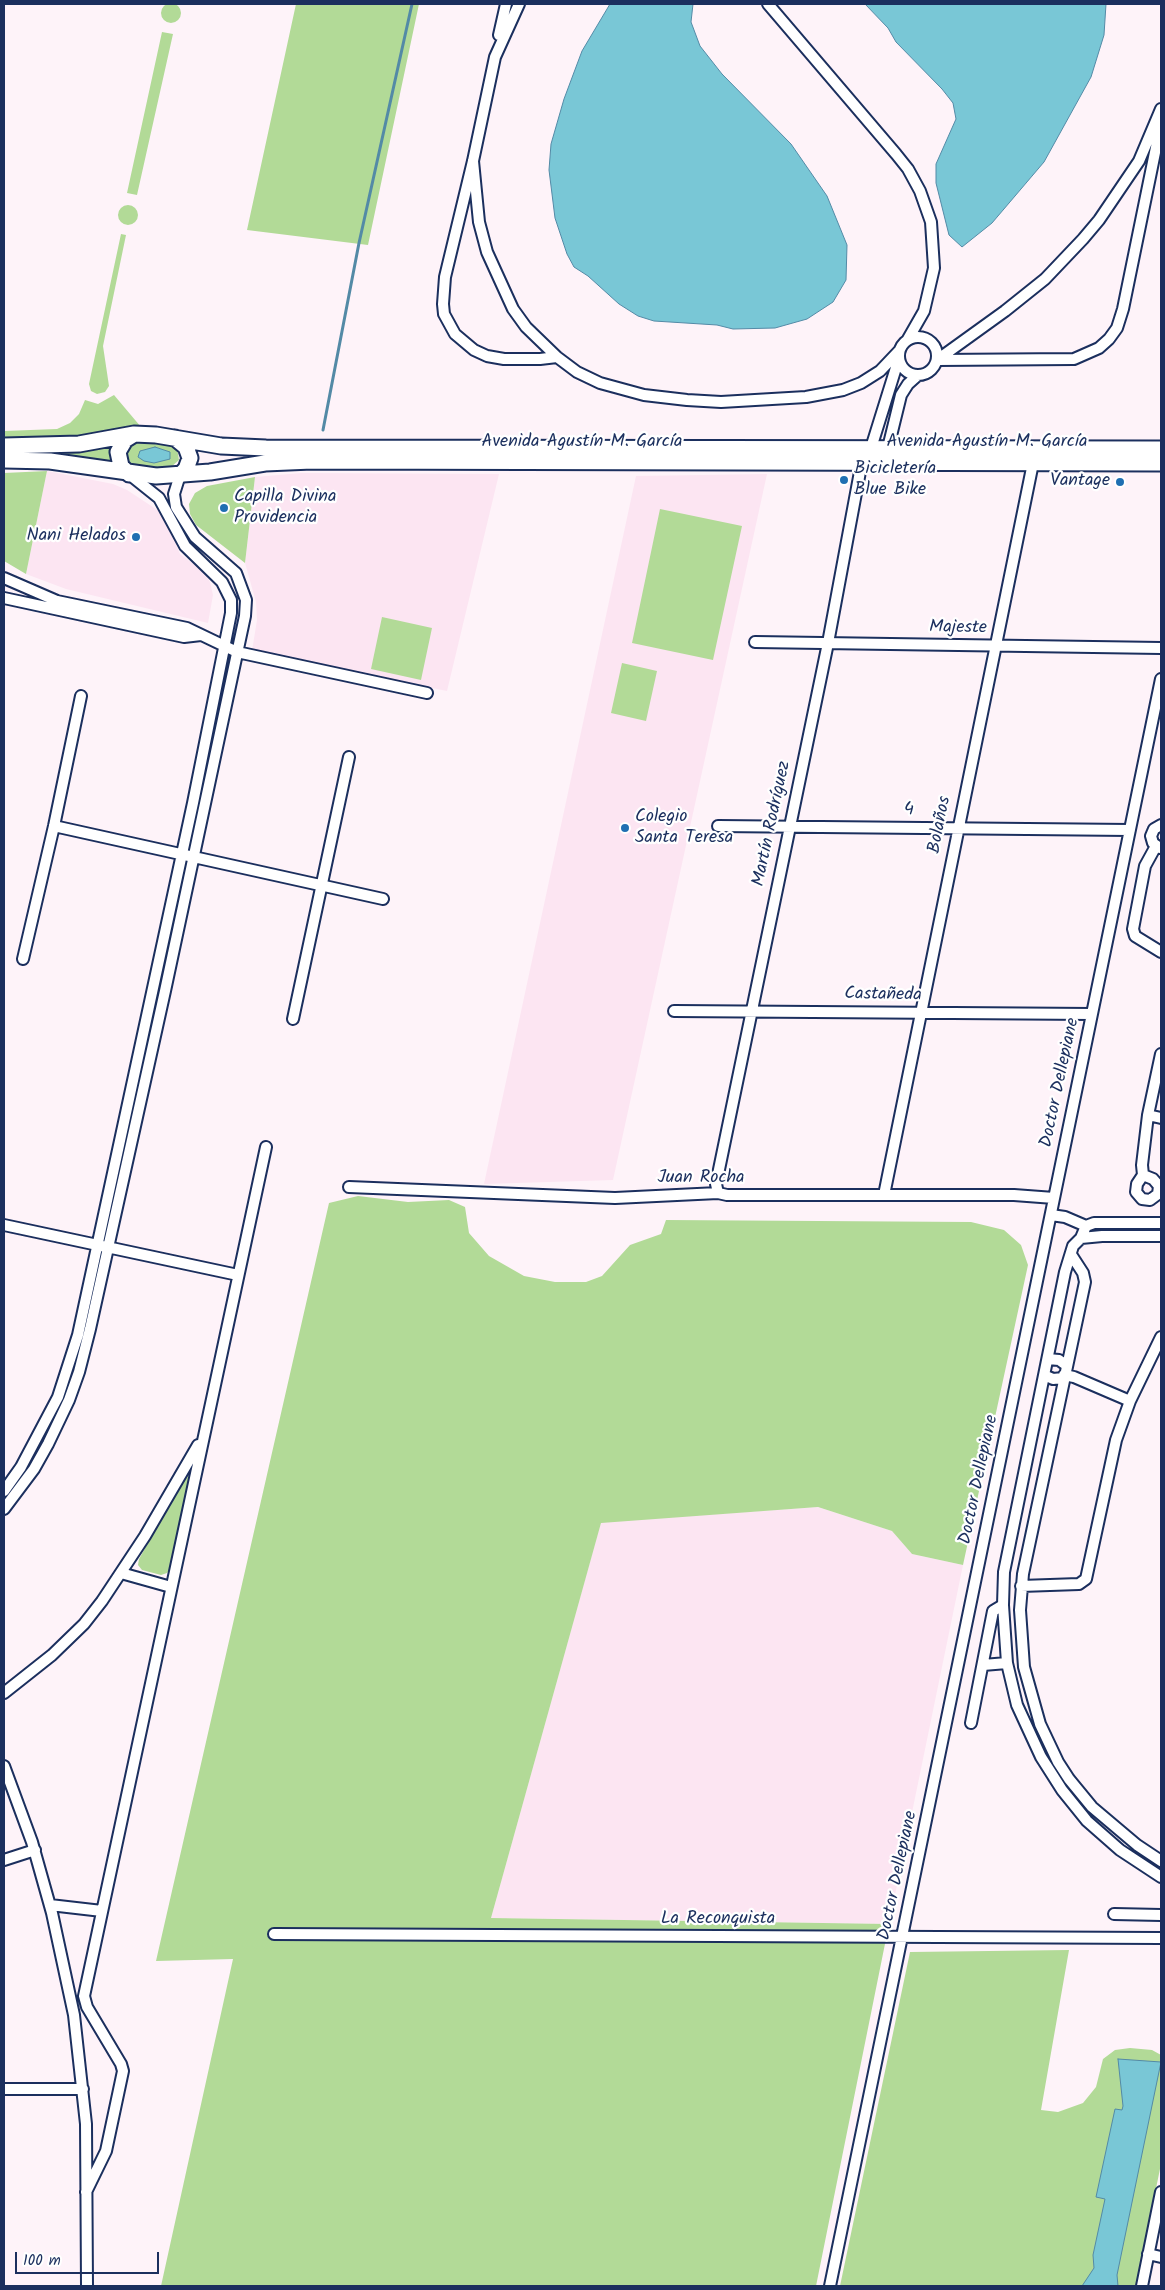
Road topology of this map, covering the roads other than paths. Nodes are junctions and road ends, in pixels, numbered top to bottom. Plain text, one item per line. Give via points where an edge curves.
1 (506, 4) edge
2 (520, 4) edge
3 (768, 4) edge
4 (495, 57) junction
5 (1161, 109) edge
6 (1161, 123) edge
7 (473, 161) junction
8 (1131, 174) junction
9 (1149, 184) junction
10 (479, 222) junction
11 (458, 223) junction
12 (908, 339) junction
13 (966, 340) junction
14 (899, 355) junction
15 (557, 357) junction
16 (938, 360) junction
17 (970, 360) junction
18 (918, 375) junction
19 (880, 420) junction
20 (894, 422) junction
21 (134, 434) junction
22 (175, 438) junction
23 (4, 446) edge
24 (871, 448) junction
25 (1161, 449) edge
26 (884, 454) junction
27 (859, 455) junction
28 (4, 460) edge
29 (1033, 462) junction
30 (1161, 463) edge
31 (129, 474) junction
32 (180, 475) junction
33 (177, 521) junction
34 (232, 568) junction
35 (4, 578) edge
36 (219, 578) junction
37 (28, 588) junction
38 (4, 598) edge
39 (26, 603) junction
40 (201, 635) junction
41 (755, 642) dead end
42 (828, 643) junction
43 (226, 646) junction
44 (994, 646) junction
45 (1161, 648) edge
46 (238, 652) junction
47 (1161, 679) edge
48 (426, 693) dead end
49 (81, 696) dead end
50 (349, 757) dead end
51 (1161, 825) edge
52 (54, 826) junction
53 (718, 826) dead end
54 (788, 826) junction
55 (957, 827) junction
56 (1130, 830) junction
57 (1159, 847) edge
58 (182, 853) junction
59 (193, 855) junction
60 (322, 884) junction
61 (383, 899) dead end
62 (1161, 952) edge
63 (23, 959) dead end
64 (674, 1011) dead end
65 (751, 1011) junction
66 (920, 1013) junction
67 (1092, 1014) junction
68 (293, 1019) dead end
69 (139, 1051) junction
70 (151, 1053) junction
71 (1161, 1054) edge
72 (1148, 1115) junction
73 (1161, 1118) edge
74 (266, 1147) dead end
75 (1143, 1175) dead end
76 (349, 1187) dead end
77 (718, 1193) junction
78 (884, 1195) junction
79 (1054, 1198) junction
80 (1051, 1215) junction
81 (1161, 1223) edge
82 (4, 1226) edge
83 (1086, 1226) junction
84 (1161, 1236) edge
85 (1081, 1238) junction
86 (98, 1244) junction
87 (108, 1247) junction
88 (1072, 1256) junction
89 (238, 1275) junction
90 (1161, 1337) edge
91 (1048, 1359) junction
92 (1065, 1373) junction
93 (1044, 1375) junction
94 (1130, 1401) junction
95 (202, 1438) junction
96 (4, 1491) edge
97 (4, 1509) edge
98 (121, 1573) junction
99 (1004, 1578) junction
100 (1022, 1586) junction
101 (171, 1587) junction
102 (1003, 1600) junction
103 (1007, 1662) junction
104 (983, 1664) junction
105 (4, 1693) edge
106 (971, 1723) dead end
107 (4, 1766) edge
108 (35, 1850) junction
109 (4, 1860) edge
110 (1161, 1861) edge
111 (1161, 1877) edge
112 (50, 1905) junction
113 (102, 1912) junction
114 (1114, 1914) dead end
115 (1161, 1915) edge
116 (274, 1934) dead end
117 (903, 1938) junction
118 (1161, 1938) edge
119 (68, 1981) junction
120 (87, 1981) junction
121 (97, 2024) junction
122 (76, 2029) junction
123 (4, 2089) edge
124 (83, 2090) junction
125 (86, 2192) junction
126 (1161, 2192) edge
127 (1148, 2254) junction
128 (1161, 2257) edge
129 (87, 2286) edge
130 (830, 2286) edge
131 (1142, 2286) edge

1 - 4 street
2 - 4 street
3 - 12 street via 896,154 920,191 931,222 934,268 924,311
4 - 7 street
5 - 8 street
6 - 9 street
7 - 10 street
7 - 11 street
8 - 9 street via 1144,176
8 - 13 street via 1065,258 1005,312
9 - 17 street via 1123,309 1117,328 1109,339 1099,348 1074,359
10 - 11 street via 468,218
10 - 15 street via 494,272 513,310
11 - 15 street via 443,298 444,314 455,334 487,356
12 - 14 street
12 - 16 street via 914,336 927,338 936,348
13 - 16 street
13 - 17 street via 962,351
14 - 15 street via 861,383 843,390 798,398 721,402 621,391 577,372
14 - 18 street via 907,372
14 - 19 street
16 - 17 street
16 - 18 street via 930,371
18 - 20 street via 901,395
19 - 20 street
19 - 24 street
20 - 26 street
21 - 22 main road, Avenida Agustín M. García
21 - 23 main road, Avenida Agustín M. García via 79,444
21 - 31 main road via 125,440 118,452 121,466
22 - 27 main road, Avenida Agustín M. García via 221,446 266,448
22 - 32 main road via 186,447 190,458
24 - 26 main road, Avenida Agustín M. García
24 - 27 main road, Avenida Agustín M. García
25 - 26 main road, Avenida Agustín M. García
26 - 27 main road, Avenida Agustín M. García
26 - 29 main road, Avenida Agustín M. García
27 - 32 main road, Avenida Agustín M. García via 312,461 266,463
27 - 42 street, Martín Rodríguez
28 - 31 main road, Avenida Agustín M. García via 50,461
29 - 30 main road, Avenida Agustín M. García
29 - 44 street, Bolaños
31 - 32 main road, Avenida Agustín M. García
31 - 33 street via 159,498
32 - 33 street via 174,494
33 - 34 street
33 - 36 street via 185,546
34 - 36 street via 231,582
34 - 36 street via 218,565
34 - 46 street via 246,600
35 - 37 street
36 - 43 street via 231,606
37 - 39 street
37 - 40 street via 57,601 187,628
38 - 39 street
39 - 40 street via 184,637
40 - 43 street
41 - 42 street, Majeste
42 - 44 street, Majeste
42 - 54 street, Martín Rodríguez
43 - 46 street
43 - 58 street
44 - 45 street, Majeste
44 - 55 street, Bolaños
46 - 48 street
46 - 59 street
47 - 56 street, Doctor Dellepiane
49 - 52 street
50 - 60 street
51 - 57 street via 1152,832 1152,840
52 - 58 street
52 - 63 street
53 - 54 street, 4
54 - 55 street, 4
54 - 65 street, Martín Rodríguez
55 - 56 street, 4
55 - 66 street, Bolaños
56 - 67 street, Doctor Dellepiane
57 - 62 street via 1145,866 1133,929 1135,936
58 - 59 street
58 - 69 street
59 - 60 street
59 - 70 street
60 - 61 street
60 - 68 street
64 - 65 street, Castañeda
65 - 66 street, Castañeda
65 - 77 street, Martín Rodríguez via 716,1184
66 - 67 street, Castañeda
66 - 78 street, Bolaños
67 - 79 street, Doctor Dellepiane
69 - 70 street
69 - 86 street
70 - 87 street
71 - 72 street
72 - 73 street
72 - 75 street
74 - 89 street
76 - 77 street, Juan Rocha via 606,1198
77 - 78 street, Juan Rocha
78 - 79 street, Juan Rocha
79 - 80 street, Doctor Dellepiane
80 - 83 street
80 - 117 street, Doctor Dellepiane
81 - 83 street
82 - 86 street
83 - 85 street
84 - 85 street
85 - 88 street via 1073,1246
86 - 87 street
86 - 96 street via 78,1335 62,1389 46,1423
87 - 89 street
87 - 97 street via 90,1330 69,1400 34,1469
88 - 91 street via 1065,1272
88 - 92 street via 1085,1282
89 - 95 street
90 - 94 street
91 - 92 street via 1059,1360
91 - 93 street
92 - 93 street via 1053,1379
92 - 94 street
92 - 100 street
93 - 99 street
94 - 100 street via 1111,1458 1086,1580 1079,1584
95 - 98 street
95 - 101 street
98 - 101 street
98 - 105 street via 70,1638
99 - 100 street
99 - 102 street
100 - 102 street via 1014,1596
100 - 110 street via 1021,1638 1028,1686 1040,1724 1058,1762 1092,1807
101 - 113 street
102 - 103 street
102 - 104 street via 993,1611
103 - 104 street
103 - 111 street via 1024,1723 1062,1790 1087,1821 1113,1844
104 - 106 street
107 - 108 street
108 - 109 street
108 - 112 street
112 - 113 street
112 - 119 street
113 - 120 street
114 - 115 street
116 - 117 street, La Reconquista
117 - 118 street, La Reconquista
117 - 130 street, Doctor Dellepiane
119 - 120 street via 77,1985
119 - 122 street
120 - 121 street via 85,2002
121 - 122 street via 85,2021
121 - 125 street via 122,2071 106,2150
122 - 124 street
123 - 124 street
124 - 125 street
125 - 129 street
126 - 127 street
127 - 128 street
127 - 131 street

